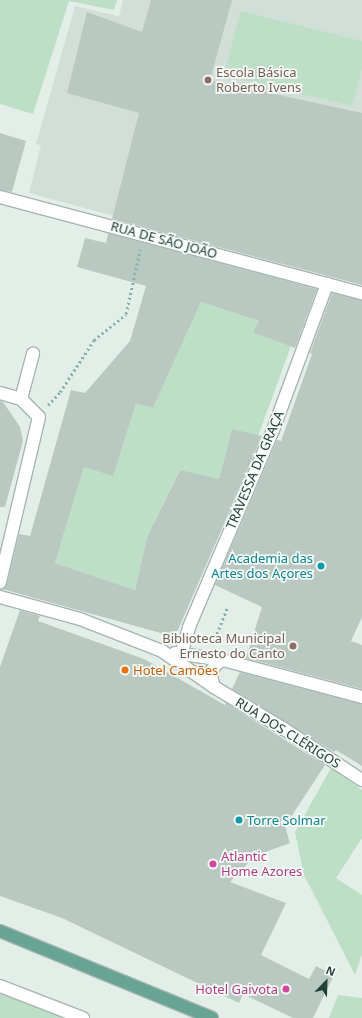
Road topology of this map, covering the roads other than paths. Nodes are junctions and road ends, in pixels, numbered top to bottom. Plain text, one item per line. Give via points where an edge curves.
1 (0, 197) edge
2 (327, 284) junction
3 (362, 293) edge
4 (33, 354) dead end
5 (0, 393) edge
6 (22, 399) junction
7 (0, 582) edge
8 (0, 597) edge
9 (162, 651) junction
10 (182, 654) junction
11 (223, 660) junction
12 (214, 687) junction
13 (362, 697) edge
14 (362, 780) edge
15 (0, 931) edge
16 (0, 986) edge
17 (83, 1018) edge
18 (212, 1018) edge

1 - 2 street, RUA DE SÃO JOÃO
2 - 3 street, RUA DE SÃO JOÃO
2 - 10 street, TRAVESSA DA GRAÇA via 278,432 189,627
4 - 6 street
5 - 6 street
6 - 7 street via 39,416
8 - 9 street via 80,619
9 - 10 street
9 - 12 street, RUA DOS CLÉRIGOS
10 - 11 street
11 - 12 street via 212,670
11 - 13 street
12 - 14 street, RUA DOS CLÉRIGOS
15 - 18 main road
16 - 17 street

